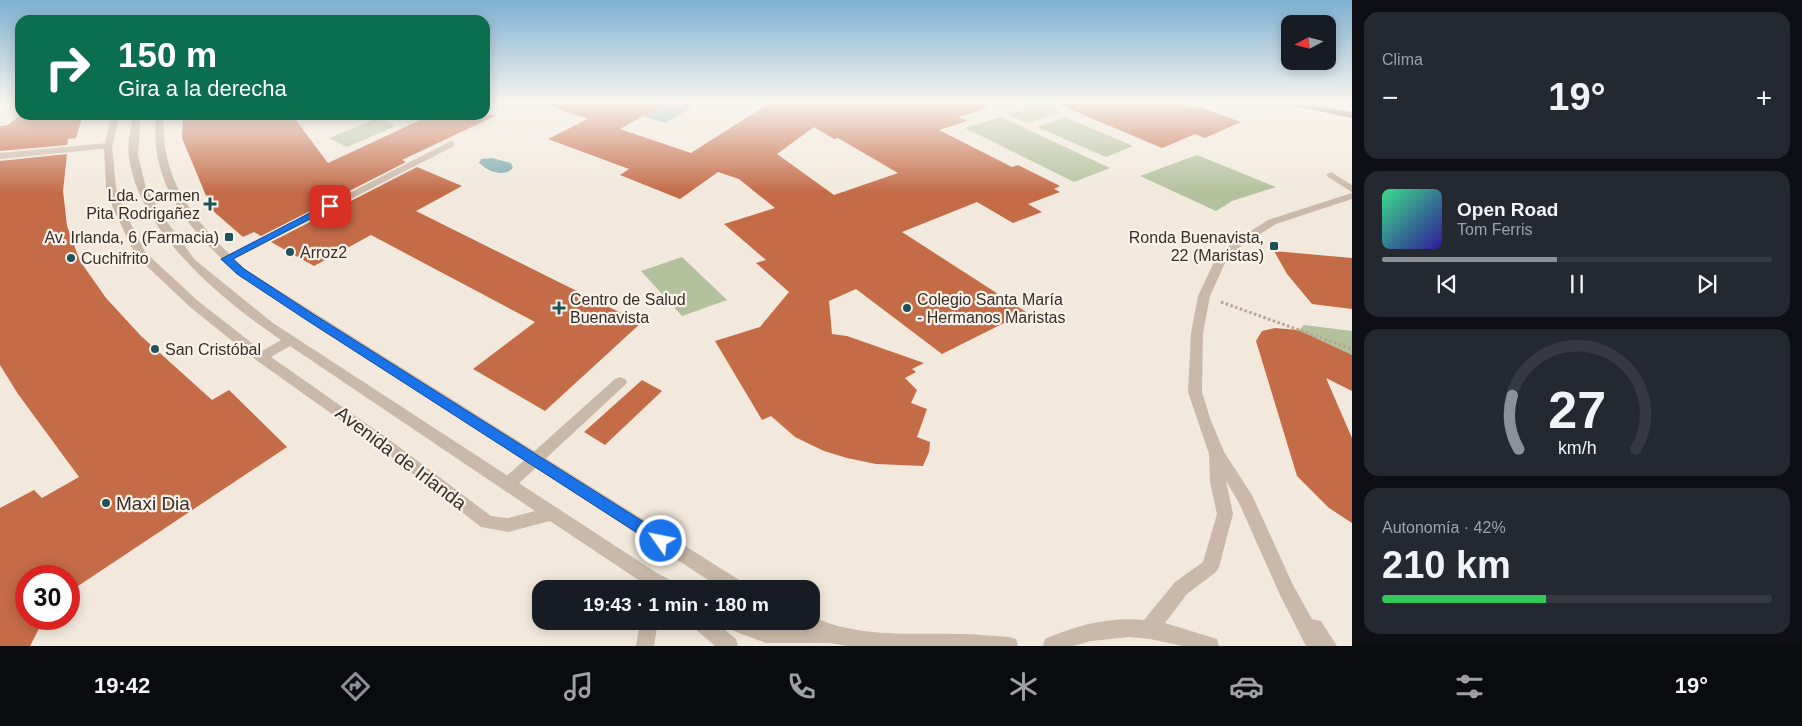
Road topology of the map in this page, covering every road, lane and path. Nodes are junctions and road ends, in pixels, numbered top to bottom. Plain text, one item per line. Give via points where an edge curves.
1 (112, 132) edge
2 (135, 132) edge
3 (158, 132) edge
4 (451, 144) dead end
5 (108, 146) junction
6 (0, 156) edge
7 (1331, 175) dead end
8 (1352, 189) edge
9 (1352, 196) edge
10 (226, 259) junction
11 (1204, 296) junction
12 (291, 340) junction
13 (1352, 349) edge
14 (261, 357) junction
15 (620, 382) dead end
16 (1217, 454) junction
17 (536, 460) junction
18 (508, 484) junction
19 (551, 514) junction
20 (646, 580) edge
21 (724, 580) edge
22 (1286, 589) junction
23 (820, 629) edge
24 (1149, 629) junction
25 (648, 630) edge
26 (710, 630) edge
27 (755, 630) edge
28 (830, 634) junction
29 (883, 642) junction
30 (645, 646) edge
31 (729, 646) edge
32 (864, 646) edge
33 (1009, 646) edge
34 (1052, 646) edge
35 (1210, 646) edge
36 (1316, 646) edge
37 (1328, 646) edge

1 - 5 street, Avenida de Irlanda
2 - 12 street, Avenida de Irlanda via 133,155 141,188 191,262 241,305
3 - 10 street via 162,162 182,208
4 - 10 street
5 - 6 street
5 - 14 street, Avenida de Irlanda via 111,188 140,254 194,304
7 - 8 street
9 - 11 street via 1272,222 1236,245 1221,260
10 - 17 street via 309,317
11 - 13 path
11 - 16 street via 1198,333 1195,392
12 - 14 street
12 - 18 street, Avenida de Irlanda
14 - 19 street, Avenida de Irlanda via 389,447 486,522 508,524
15 - 17 street
16 - 22 street via 1246,500
16 - 24 street via 1218,482 1225,514 1210,567 1181,588
17 - 18 street
17 - 21 street
18 - 19 street, Avenida de Irlanda
19 - 20 street, Avenida de Irlanda
22 - 36 street
22 - 37 street
23 - 28 street
24 - 34 street via 1121,627 1074,634
24 - 35 street
25 - 30 street
26 - 31 street
27 - 28 street via 766,634
28 - 29 street
29 - 32 street
29 - 33 street

